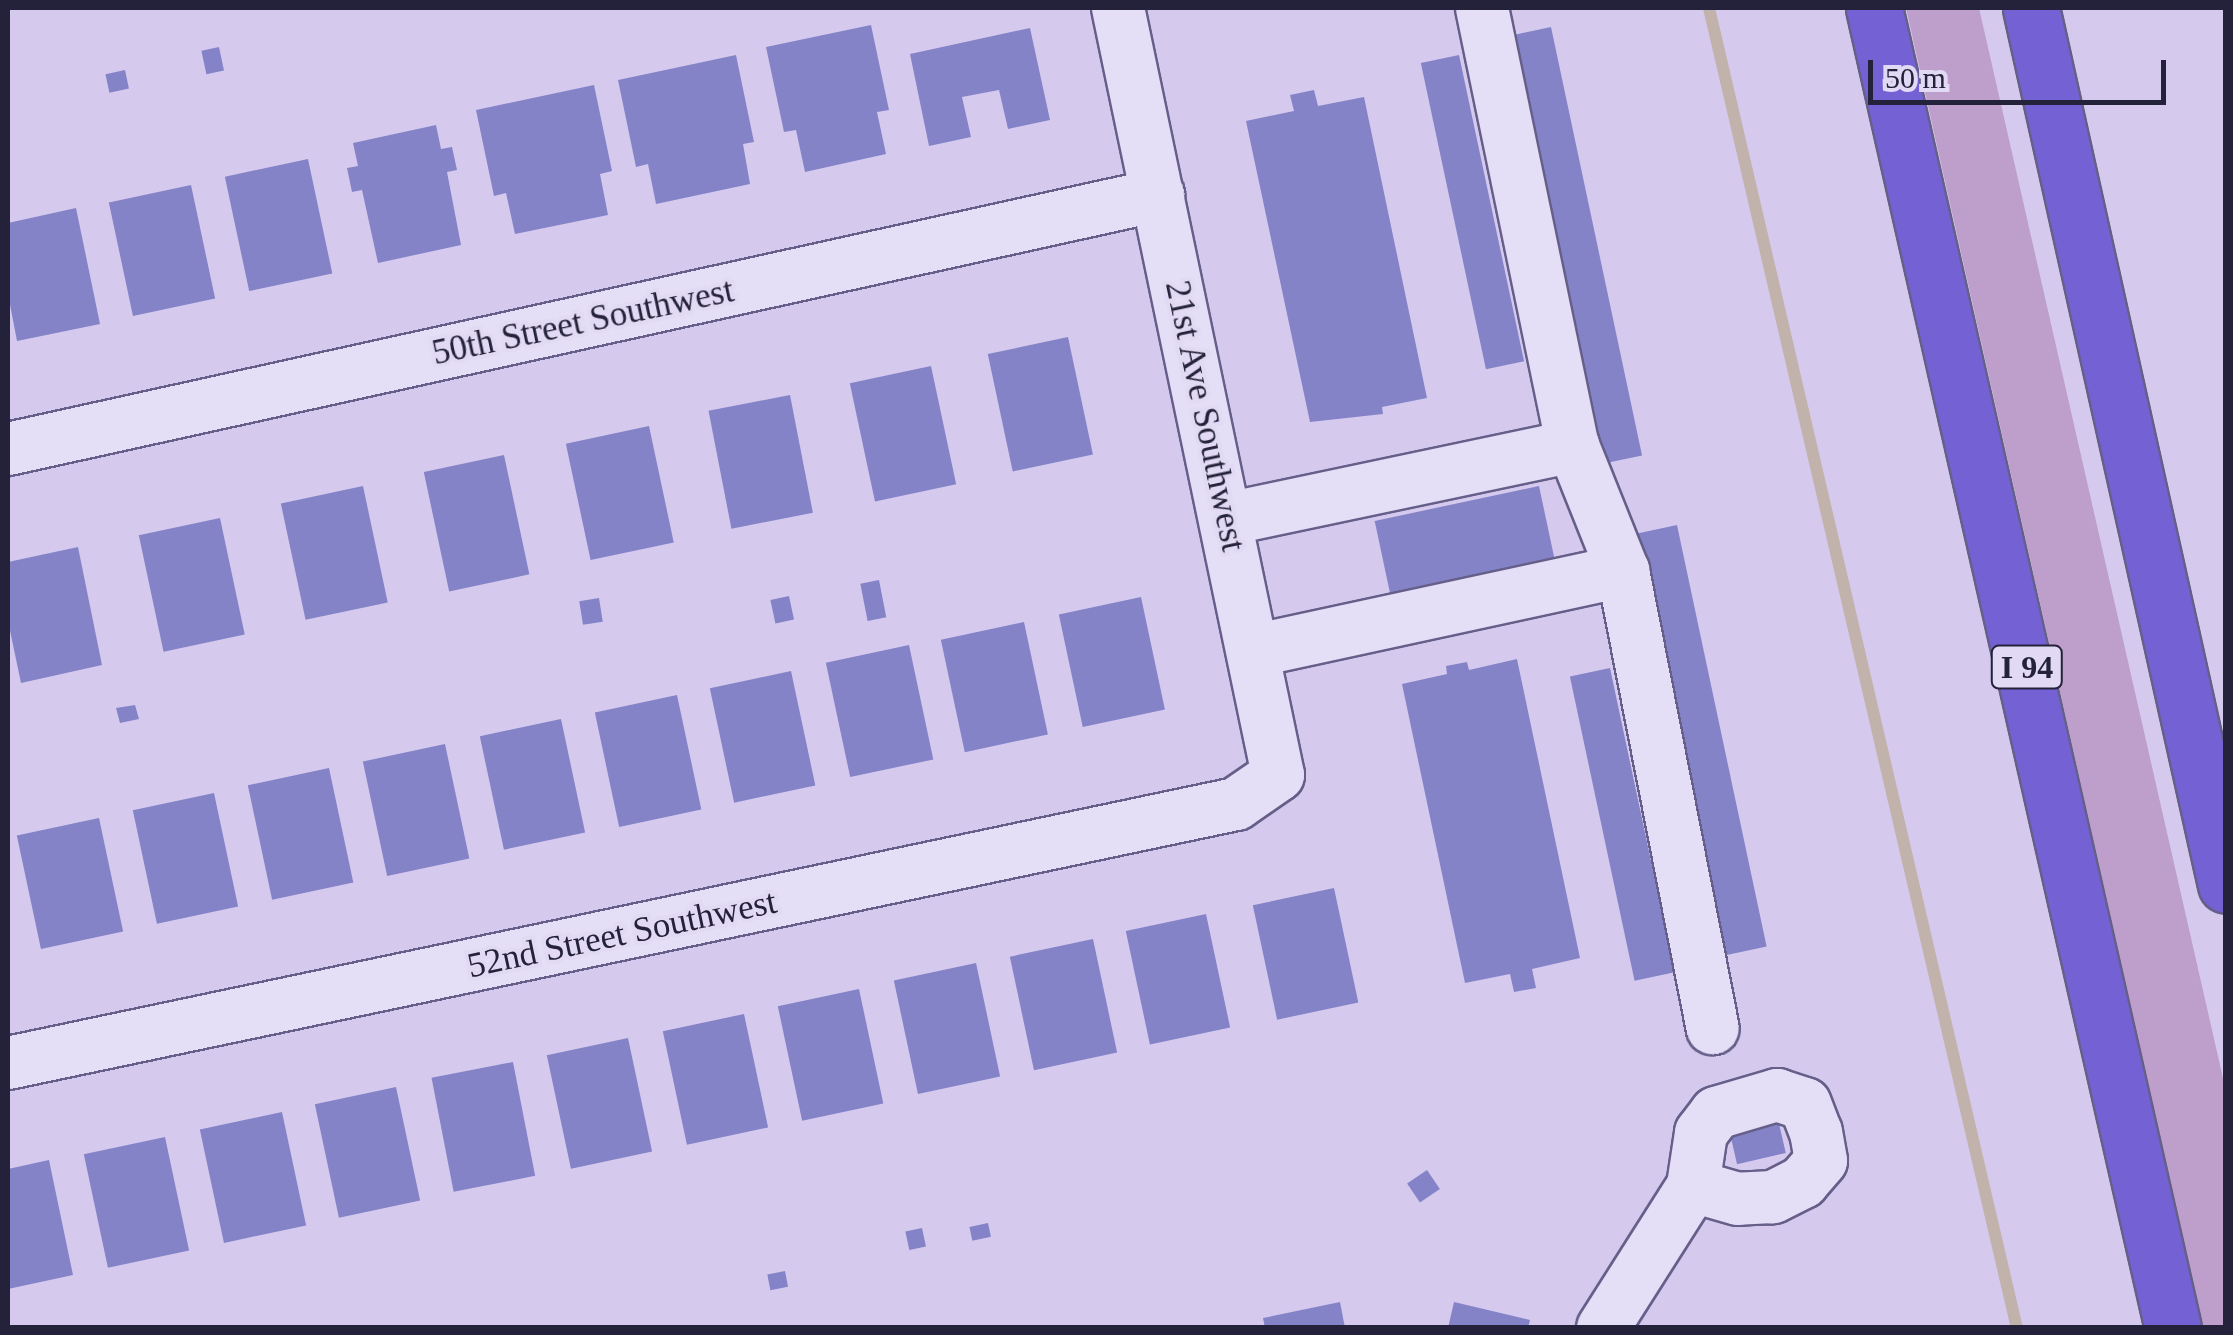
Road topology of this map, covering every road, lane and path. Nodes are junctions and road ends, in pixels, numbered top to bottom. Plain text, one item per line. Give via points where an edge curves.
1 (1118, 8) edge
2 (1482, 8) edge
3 (1874, 8) edge
4 (2031, 8) edge
5 (1158, 195) junction
6 (1574, 446) junction
7 (8, 449) edge
8 (1227, 519) junction
9 (1622, 570) junction
10 (1253, 651) junction
11 (1236, 804) joint
12 (2226, 885) edge
13 (1713, 1028) dead end
14 (8, 1064) edge
15 (1693, 1186) dead end
16 (1603, 1328) edge
17 (2174, 1328) edge

1 - 5 street, 21st Ave Southwest
2 - 6 street
3 - 17 highway, I 94
4 - 12 highway
5 - 7 street, 50th Street Southwest
5 - 8 street, 21st Ave Southwest
6 - 8 street
6 - 9 street
8 - 10 street, 21st Ave Southwest
9 - 10 street
9 - 13 street
10 - 11 street, 21st Ave Southwest via 1278,774
11 - 14 street, 52nd Street Southwest
15 - 16 street

